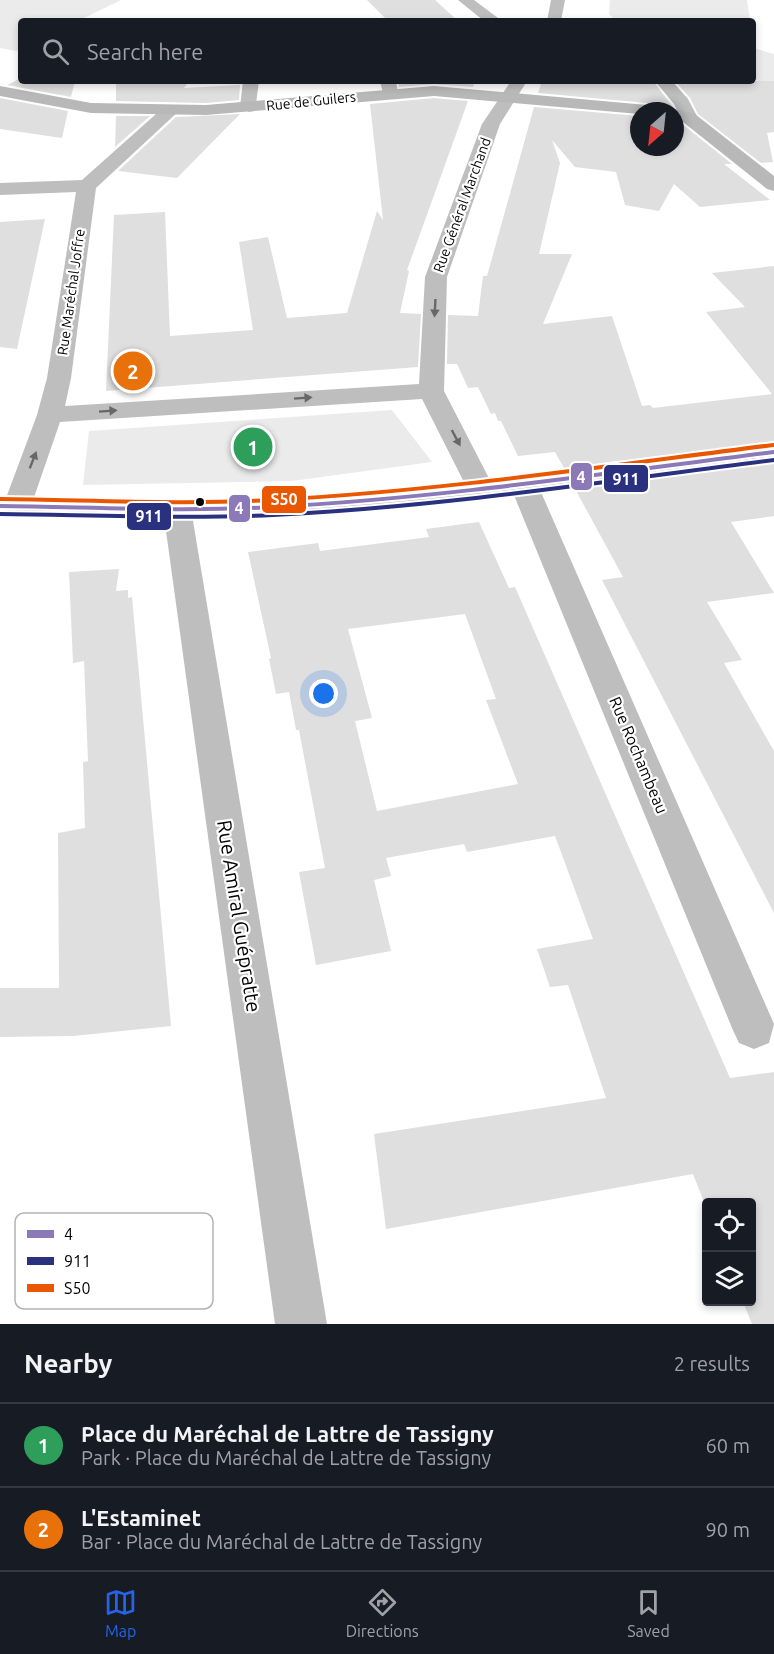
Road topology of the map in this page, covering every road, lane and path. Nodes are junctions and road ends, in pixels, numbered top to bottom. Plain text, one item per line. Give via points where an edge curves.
1 (465, 0) edge
2 (558, 0) edge
3 (489, 18) edge
4 (555, 18) edge
5 (251, 84) edge
6 (666, 84) edge
7 (389, 87) edge
8 (514, 88) edge
9 (0, 91) edge
10 (681, 102) edge
11 (249, 107) junction
12 (630, 107) edge
13 (171, 110) junction
14 (684, 118) edge
15 (774, 185) edge
16 (87, 186) junction
17 (0, 189) edge
18 (431, 391) junction
19 (50, 416) junction
20 (774, 452) edge
21 (523, 483) junction
22 (479, 486) junction
23 (9, 506) edge
24 (177, 509) junction
25 (754, 1028) dead end
26 (301, 1324) edge

1 - 3 street
2 - 4 street
5 - 11 street
6 - 10 street
7 - 8 street, Rue de Guilers via 434,91
7 - 11 street, Rue de Guilers
8 - 12 street, Rue de Guilers
8 -> 18 street, Rue Général Marchand via 491,124 436,277
9 - 13 street, Rue de Guilers via 91,108
11 - 13 street, Rue de Guilers
13 - 16 street
14 - 15 street
16 - 17 street
16 - 19 street, Rue Maréchal Joffre
19 -> 18 street
18 -> 22 street
23 -> 19 street, Rue Maréchal Joffre
20 - 21 street
21 - 22 street
21 - 25 street, Rue Rochambeau
22 - 24 street via 309,504
23 - 24 street
24 - 26 street, Rue Amiral Guépratte

